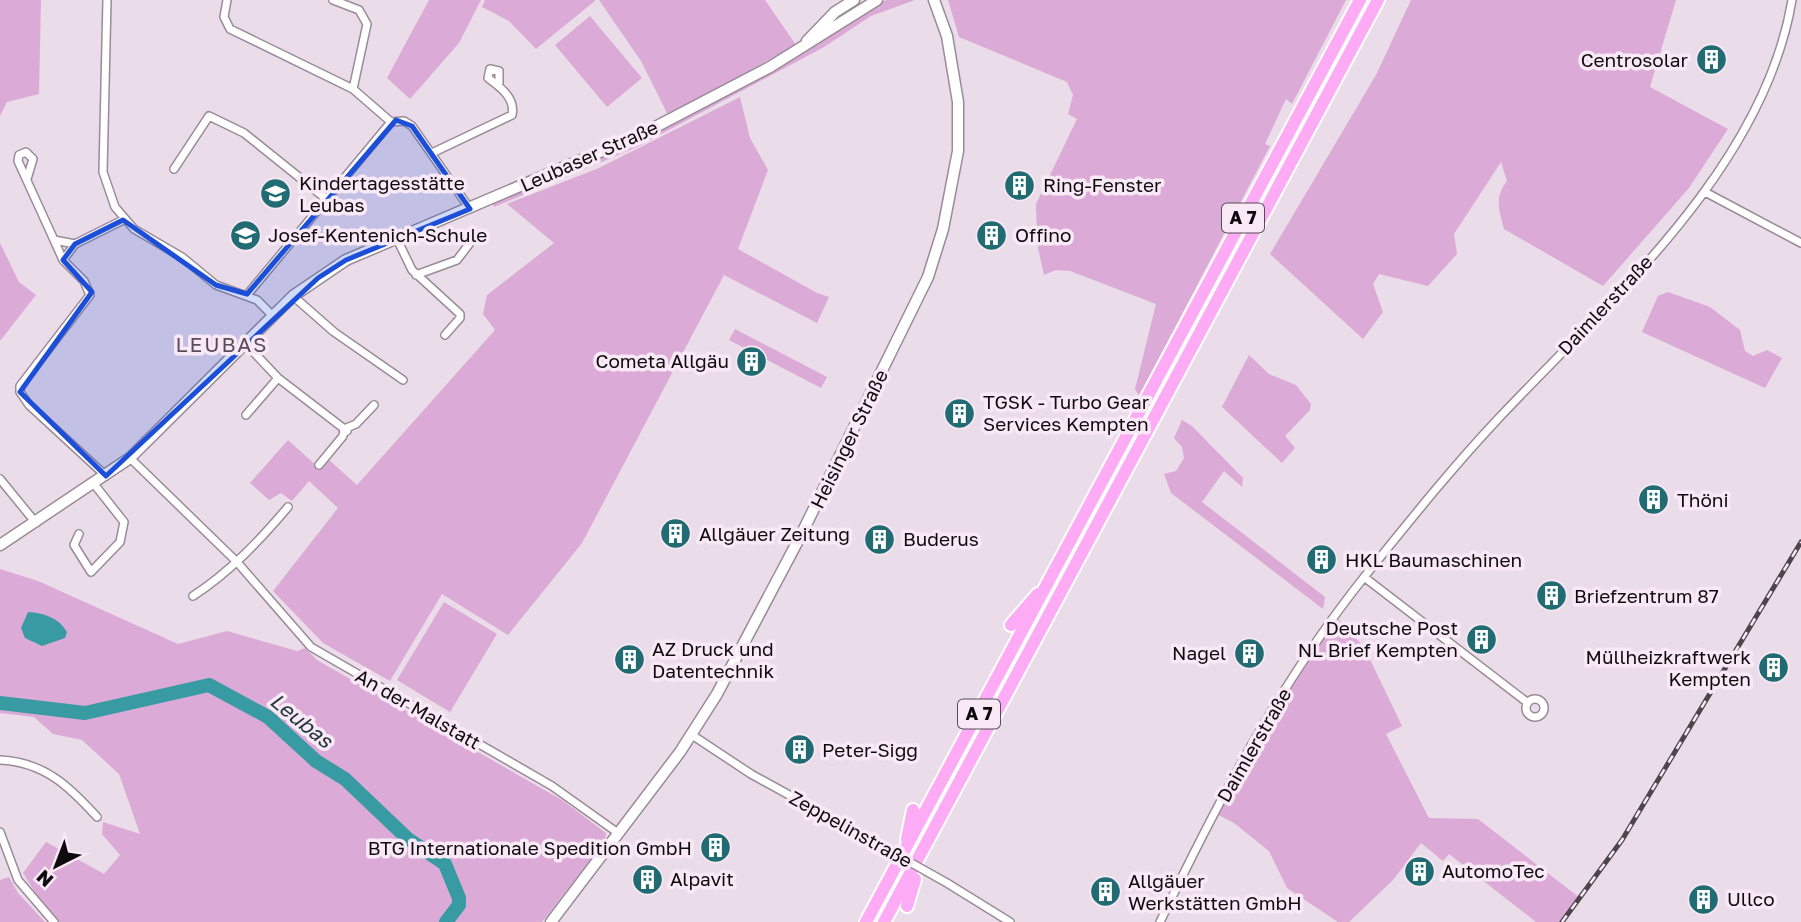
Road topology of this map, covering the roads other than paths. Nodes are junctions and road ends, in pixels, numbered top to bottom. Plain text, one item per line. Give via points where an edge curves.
1 (107, 0) edge
2 (228, 0) edge
3 (334, 0) edge
4 (853, 0) edge
5 (877, 0) edge
6 (934, 0) edge
7 (1360, 0) edge
8 (1378, 0) edge
9 (1792, 0) edge
10 (800, 49) junction
11 (499, 83) dead end
12 (353, 89) junction
13 (391, 122) junction
14 (432, 153) junction
15 (174, 169) dead end
16 (27, 178) dead end
17 (1705, 192) junction
18 (324, 198) junction
19 (470, 209) junction
20 (123, 220) junction
21 (397, 239) junction
22 (472, 239) dead end
23 (54, 240) junction
24 (1801, 243) edge
25 (75, 244) junction
26 (64, 260) junction
27 (416, 275) junction
28 (247, 295) junction
29 (293, 296) junction
30 (272, 315) junction
31 (445, 335) dead end
32 (244, 342) junction
33 (278, 378) junction
34 (403, 380) dead end
35 (374, 405) dead end
36 (246, 415) dead end
37 (345, 430) junction
38 (130, 458) junction
39 (319, 466) dead end
40 (106, 476) junction
41 (0, 479) edge
42 (94, 484) junction
43 (288, 507) dead end
44 (37, 523) junction
45 (79, 534) dead end
46 (0, 545) edge
47 (237, 562) junction
48 (1054, 575) junction
49 (1364, 578) junction
50 (193, 596) dead end
51 (1011, 625) dead end
52 (1528, 703) dead end
53 (692, 736) junction
54 (0, 760) edge
55 (913, 810) dead end
56 (97, 817) dead end
57 (939, 823) junction
58 (0, 832) edge
59 (616, 835) junction
60 (2, 843) edge
61 (905, 853) junction
62 (907, 906) dead end
63 (54, 922) edge
64 (551, 922) edge
65 (866, 922) edge
66 (884, 922) edge
67 (1010, 922) edge
68 (1160, 922) edge

1 - 20 street via 103,172
2 - 12 street via 224,17 230,29
3 - 12 street via 359,10 367,24
4 - 10 main road
5 - 10 main road, Leubaser Straße
6 - 53 main road, Heisinger Straße via 947,36 958,102 958,151 946,218 928,277 804,530
7 - 48 highway, A 7
8 - 57 highway, A 7
9 - 17 street, Daimlerstraße via 1768,81 1737,146
10 - 19 main road, Leubaser Straße via 640,135
11 - 14 street via 511,103 512,115
12 - 13 street
13 - 14 street via 412,126
13 - 18 street
14 - 19 street
15 - 18 street via 209,116 244,133
16 - 23 street
17 - 24 street
17 - 49 street, Daimlerstraße via 1469,449
18 - 28 street
19 - 21 main road, Leubaser Straße
20 - 25 street
20 - 28 street via 216,285
21 - 27 street
21 - 29 main road, Leubaser Straße via 346,260
22 - 27 street via 457,260
23 - 25 street
23 - 26 street
25 - 26 street
26 - 40 street via 84,281 90,295 23,380 20,392
27 - 31 street via 460,314
28 - 30 street
29 - 30 main road, Leubaser Straße
29 - 34 street via 334,332
30 - 32 main road, Leubaser Straße
32 - 33 street
32 - 38 main road, Leubaser Straße
33 - 36 street
33 - 37 street
35 - 37 street
37 - 39 street
38 - 40 main road, Leubaser Straße
38 - 47 street, An der Malstatt
40 - 42 main road, Leubaser Straße
41 - 44 street
42 - 44 main road, Leubaser Straße
42 - 45 street via 120,513 124,522 120,541 91,572 74,545
43 - 47 street
44 - 46 main road, Leubaser Straße
47 - 50 street
47 - 59 street, An der Malstatt via 304,640 323,655 520,767
48 - 51 highway
48 - 61 highway, A 7
49 - 52 street
49 - 68 street, Daimlerstraße via 1249,747
53 - 59 main road, Heisinger Straße
53 - 67 street, Zeppelinstraße, bridge
54 - 56 street via 36,766 57,777
55 - 61 highway
57 - 62 highway
57 - 66 highway, A 7
58 - 60 street
59 - 64 main road, Heisinger Straße
60 - 63 street via 18,880
61 - 65 highway, A 7

